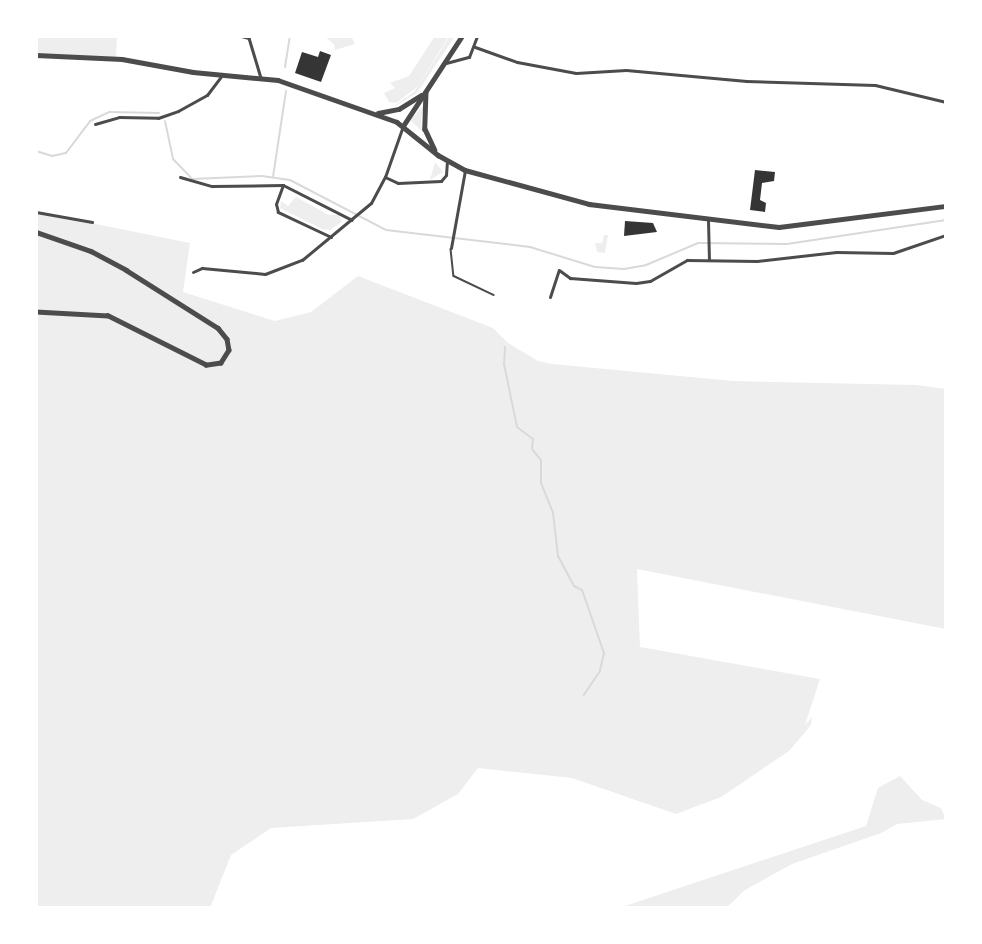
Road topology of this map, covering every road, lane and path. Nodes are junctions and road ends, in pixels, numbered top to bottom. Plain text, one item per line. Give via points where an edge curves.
1 (241, 36) edge
2 (462, 36) edge
3 (477, 36) edge
4 (249, 37) edge
5 (475, 46) junction
6 (36, 55) edge
7 (447, 63) junction
8 (222, 75) junction
9 (260, 76) junction
10 (426, 92) junction
11 (946, 102) edge
12 (370, 113) junction
13 (95, 124) dead end
14 (403, 126) junction
15 (438, 155) junction
16 (447, 161) junction
17 (465, 170) junction
18 (180, 177) dead end
19 (385, 177) junction
20 (283, 185) junction
21 (946, 206) edge
22 (36, 212) edge
23 (353, 219) junction
24 (708, 220) junction
25 (92, 222) dead end
26 (36, 232) edge
27 (946, 235) edge
28 (331, 237) junction
29 (452, 248) joint
30 (709, 260) junction
31 (193, 272) dead end
32 (494, 295) dead end
33 (550, 297) dead end
34 (36, 312) edge

1 - 4 street
2 - 7 street
3 - 5 street
4 - 9 street
5 - 7 street via 464,61
5 - 11 street via 517,62 576,73 626,70 746,81 874,85
6 - 8 street via 122,59
7 - 10 street
8 - 9 street
8 - 13 street via 207,95 178,111 158,118 119,117
9 - 12 street via 285,81
10 - 12 street via 399,109
10 - 14 street
10 - 15 street via 425,129
12 - 14 street
14 - 15 street
14 - 19 street
15 - 16 street
16 - 17 street
16 - 19 street via 446,175 441,181 398,183
17 - 24 street via 589,204
17 - 29 street
18 - 20 street via 212,186
19 - 23 street
20 - 23 street
20 - 28 street via 276,204 278,212
21 - 24 street via 793,226
22 - 25 street
23 - 28 street
24 - 30 street
26 - 34 street via 91,251 126,270 218,328 227,339 229,350 221,363 206,365 108,316
27 - 30 street via 893,253 836,252 757,261
28 - 31 street via 295,264 265,274 202,268
29 - 32 lane via 450,266 454,276
30 - 33 street via 683,261 650,281 636,284 570,278 558,270

